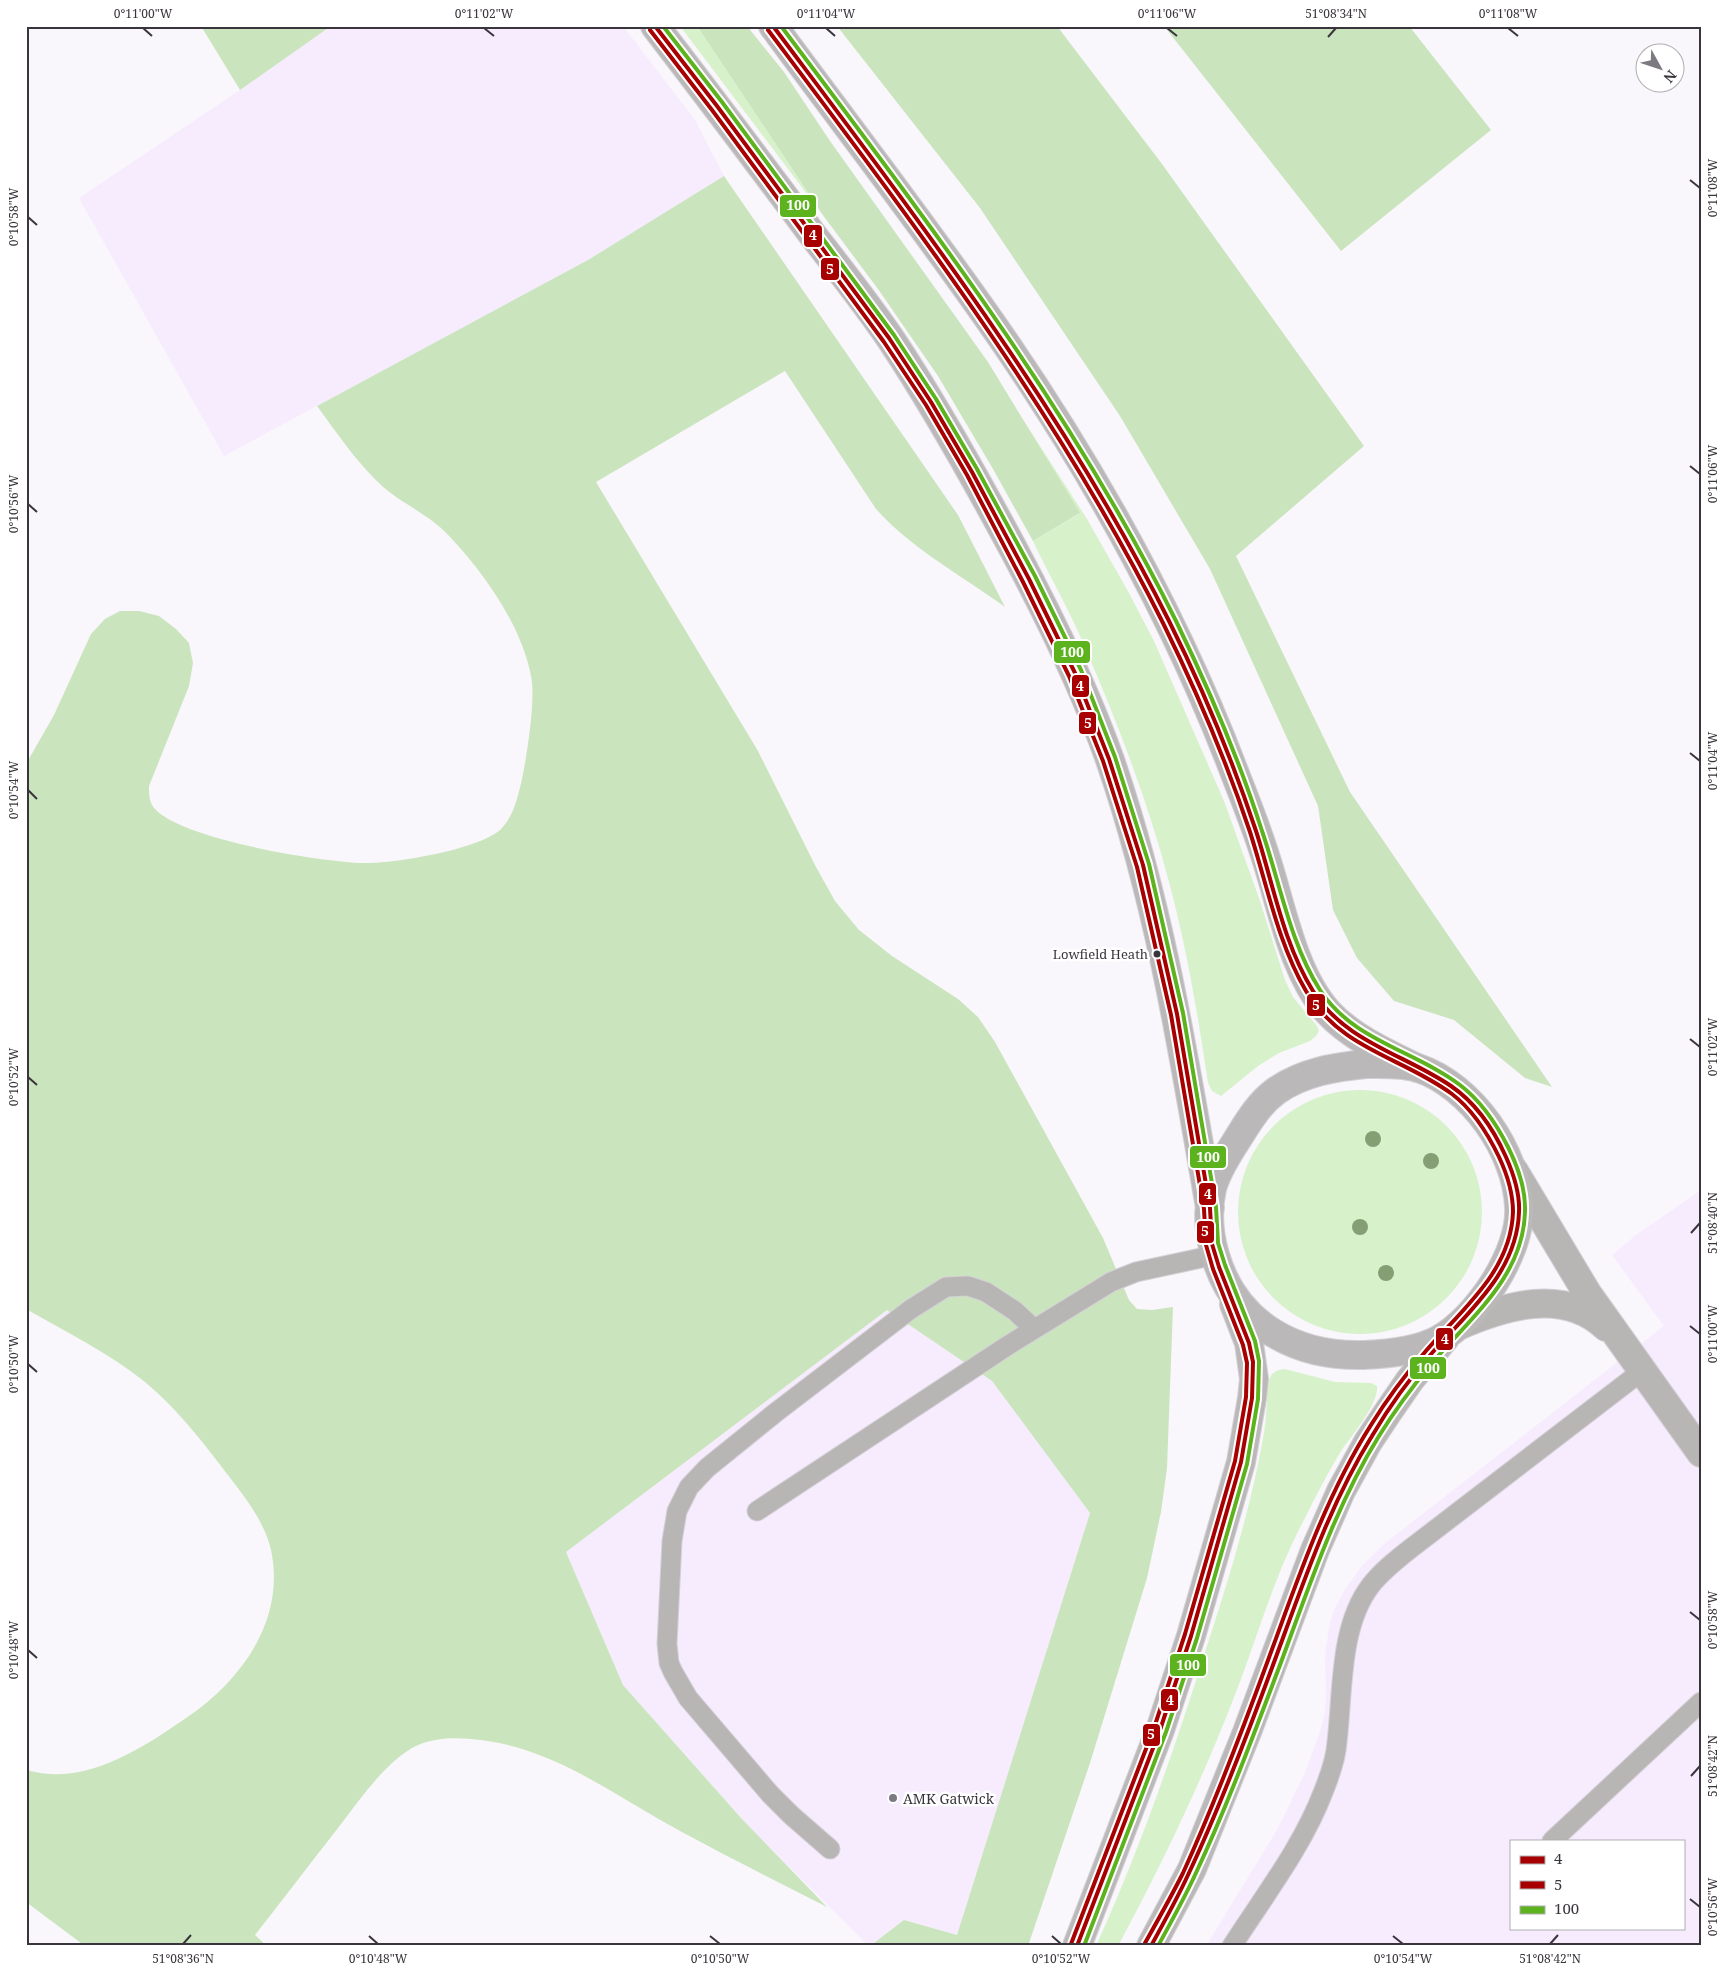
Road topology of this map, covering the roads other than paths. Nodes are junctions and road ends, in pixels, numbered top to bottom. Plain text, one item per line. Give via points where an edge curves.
1 (655, 26) edge
2 (773, 26) edge
3 (1417, 1068) junction
4 (1508, 1161) junction
5 (1210, 1208) junction
6 (1215, 1255) junction
7 (1225, 1282) junction
8 (1034, 1329) junction
9 (1454, 1330) junction
10 (1622, 1342) junction
11 (1642, 1372) junction
12 (1701, 1453) edge
13 (757, 1512) dead end
14 (1701, 1702) edge
15 (1553, 1840) edge
16 (830, 1849) dead end
17 (1077, 1946) edge
18 (1151, 1946) edge
19 (1232, 1946) edge

1 - 5 main road via 890,338 972,472 1075,673 1109,759 1143,865 1177,1014
2 - 3 main road via 1005,343 1118,523 1190,666 1233,767 1295,952 1317,998 1336,1020 1352,1032
3 - 4 main road via 1442,1080 1467,1099 1486,1120
3 - 5 main road via 1380,1064 1333,1068 1301,1078 1276,1091 1252,1116 1230,1152 1214,1184
4 - 9 main road via 1516,1182 1520,1208 1513,1247 1497,1278
4 - 10 street via 1587,1293
5 - 6 main road via 1210,1232
6 - 7 main road
6 - 8 lane via 1124,1276
7 - 9 main road via 1245,1310 1269,1331 1295,1344 1328,1353 1366,1355 1409,1350
7 - 17 main road via 1244,1329 1252,1362 1252,1398 1241,1462 1160,1730
8 - 13 lane
8 - 16 lane via 1015,1311 986,1292 968,1286 946,1287 911,1309 707,1468 689,1487 677,1511 672,1541 667,1644 673,1672 688,1698 770,1794
9 - 10 street via 1510,1307 1556,1304 1592,1316
9 - 18 main road via 1410,1380 1368,1442 1341,1491 1315,1550 1251,1723 1192,1869
10 - 11 street
11 - 12 street
11 - 19 lane via 1410,1549 1370,1586 1358,1609 1348,1642 1337,1744 1325,1789 1306,1829
14 - 15 lane

